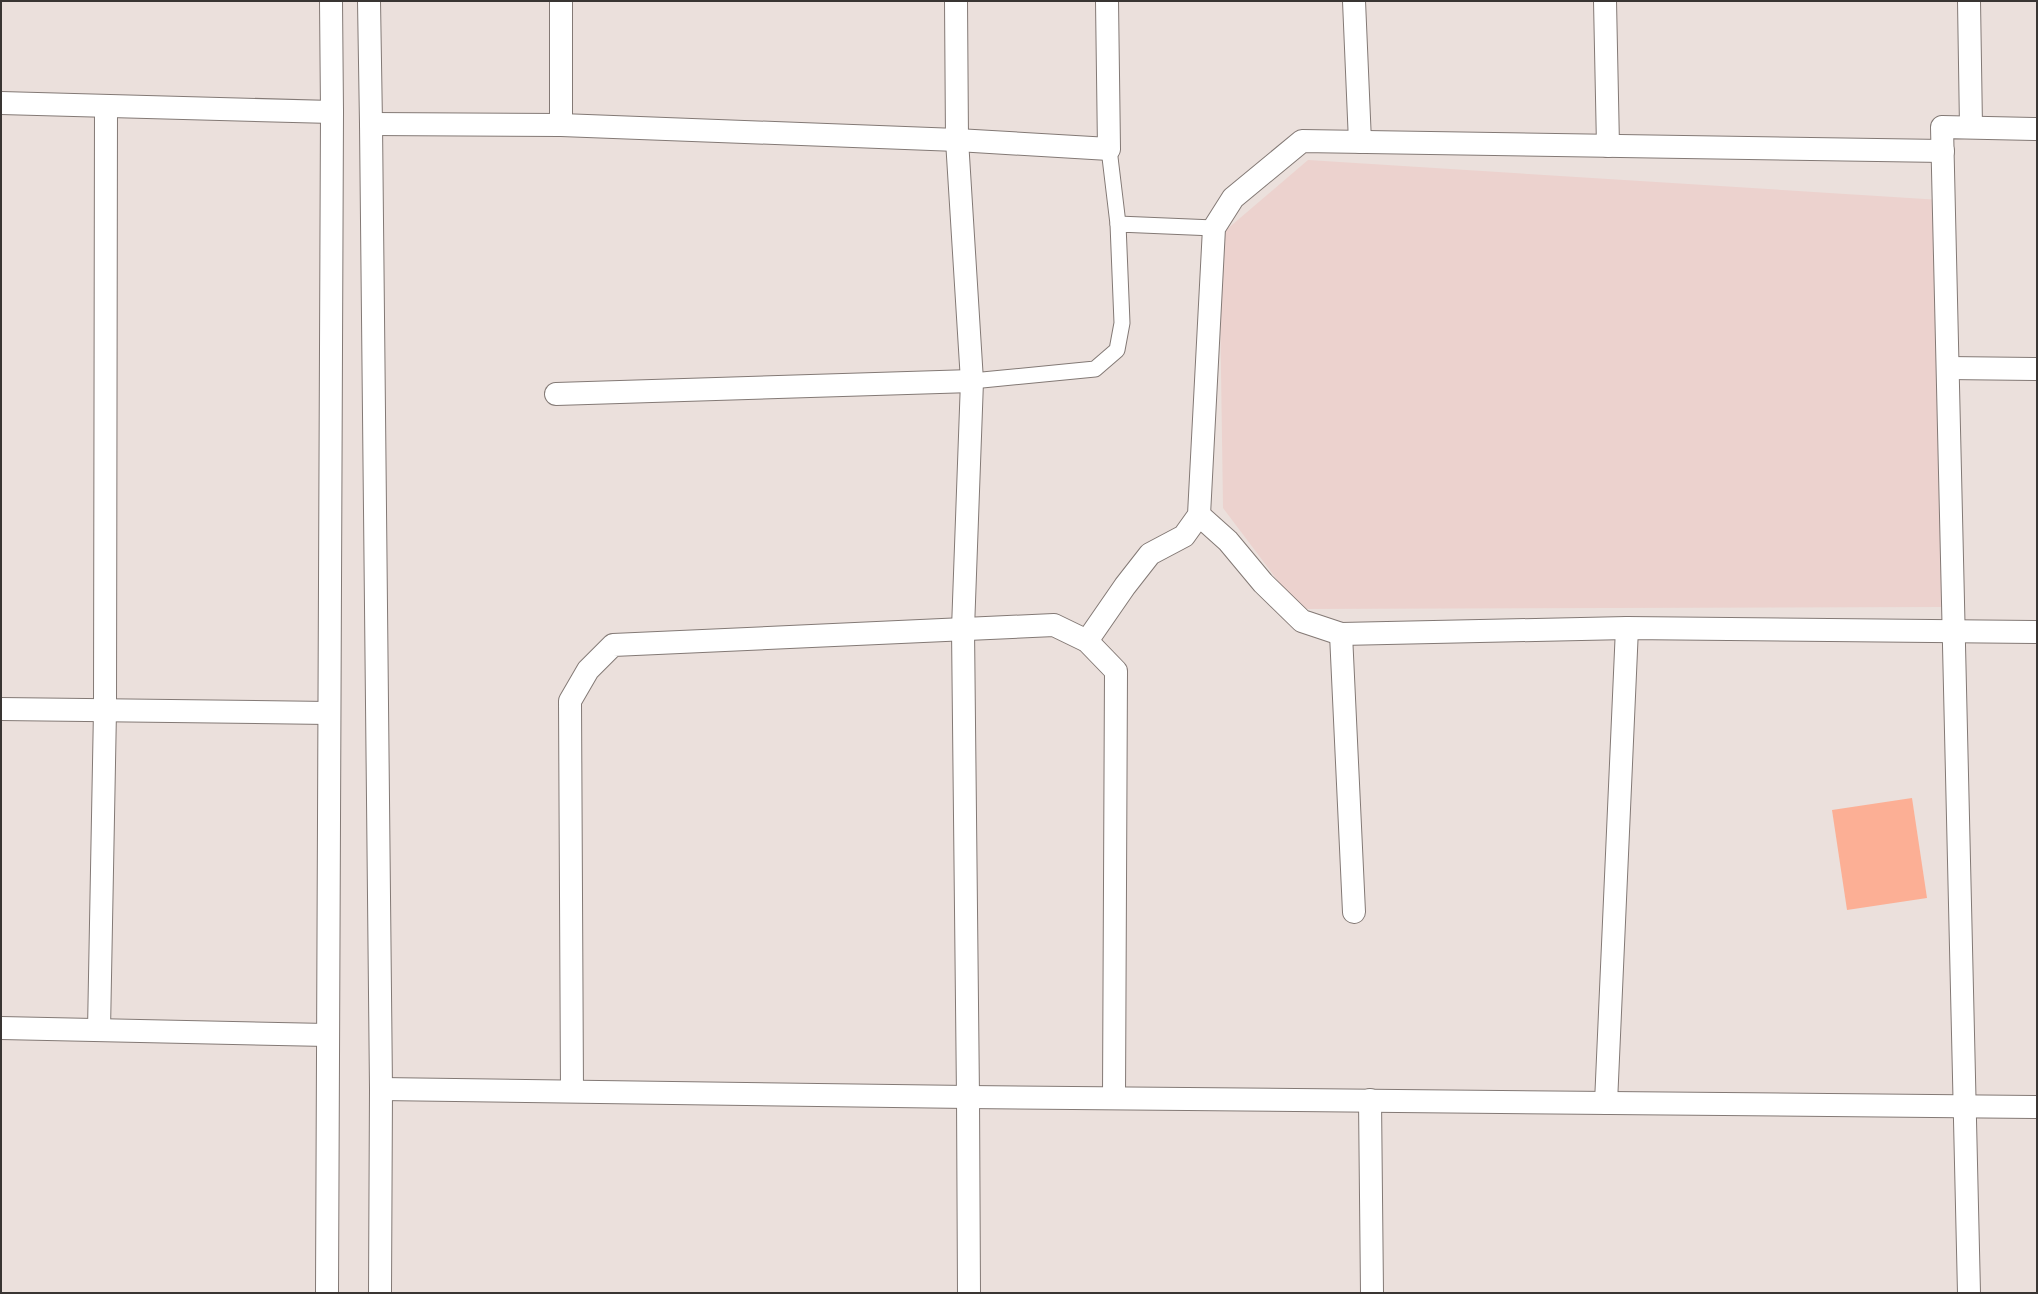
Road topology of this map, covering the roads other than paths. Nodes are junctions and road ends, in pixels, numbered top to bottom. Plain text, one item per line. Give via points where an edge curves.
1 (330, 1) edge
2 (369, 1) edge
3 (561, 1) edge
4 (956, 1) edge
5 (1106, 1) edge
6 (1354, 1) edge
7 (1605, 1) edge
8 (1969, 1) edge
9 (1, 102) edge
10 (106, 106) junction
11 (332, 112) junction
12 (372, 124) junction
13 (561, 124) junction
14 (1971, 128) junction
15 (2037, 129) edge
16 (957, 140) junction
17 (1360, 142) junction
18 (1608, 146) junction
19 (1109, 149) junction
20 (1943, 151) junction
21 (1118, 224) junction
22 (1214, 228) junction
23 (1948, 368) junction
24 (2037, 369) edge
25 (972, 381) junction
26 (556, 394) dead end
27 (1199, 515) junction
28 (1627, 628) junction
29 (963, 629) junction
30 (1953, 630) junction
31 (2037, 632) edge
32 (1341, 634) junction
33 (1087, 641) junction
34 (1, 709) edge
35 (105, 710) junction
36 (329, 713) junction
37 (1354, 912) dead end
38 (1, 1028) edge
39 (99, 1030) junction
40 (327, 1034) junction
41 (381, 1089) junction
42 (572, 1091) junction
43 (968, 1097) junction
44 (1114, 1097) junction
45 (1370, 1100) junction
46 (1606, 1103) junction
47 (2037, 1106) edge
48 (1964, 1107) junction
49 (327, 1293) edge
50 (380, 1293) edge
51 (969, 1293) edge
52 (1372, 1293) edge
53 (1969, 1293) edge

1 - 11 street
2 - 12 street
3 - 13 street
4 - 16 street
5 - 19 street
6 - 17 street
7 - 18 street
8 - 14 street
9 - 10 street
10 - 11 street
10 - 35 street
11 - 36 street
12 - 13 street
12 - 41 street
13 - 16 street
14 - 15 street
14 - 20 street via 1942,127
16 - 19 street
16 - 25 street
17 - 18 street
17 - 22 street via 1302,141 1233,198
18 - 20 street
19 - 21 lane
20 - 23 street
21 - 22 lane
21 - 25 lane via 1122,323 1117,350 1096,369
22 - 27 street
23 - 24 street
23 - 30 street
25 - 26 street
25 - 29 street
27 - 32 street via 1228,541 1263,583 1302,621
27 - 33 street via 1184,536 1150,554
28 - 30 street
28 - 32 street
28 - 46 street
29 - 33 street via 1054,625
29 - 42 street via 613,645 588,670 570,701
29 - 43 street
30 - 31 street
30 - 48 street
32 - 37 street
33 - 44 street via 1116,671
34 - 35 street
35 - 36 street
35 - 39 street
36 - 40 street
38 - 39 street
39 - 40 street
40 - 49 street
41 - 42 street
41 - 50 street
42 - 43 street
43 - 44 street
43 - 51 street
44 - 45 street
45 - 46 street
45 - 52 street
46 - 48 street
47 - 48 street
48 - 53 street

